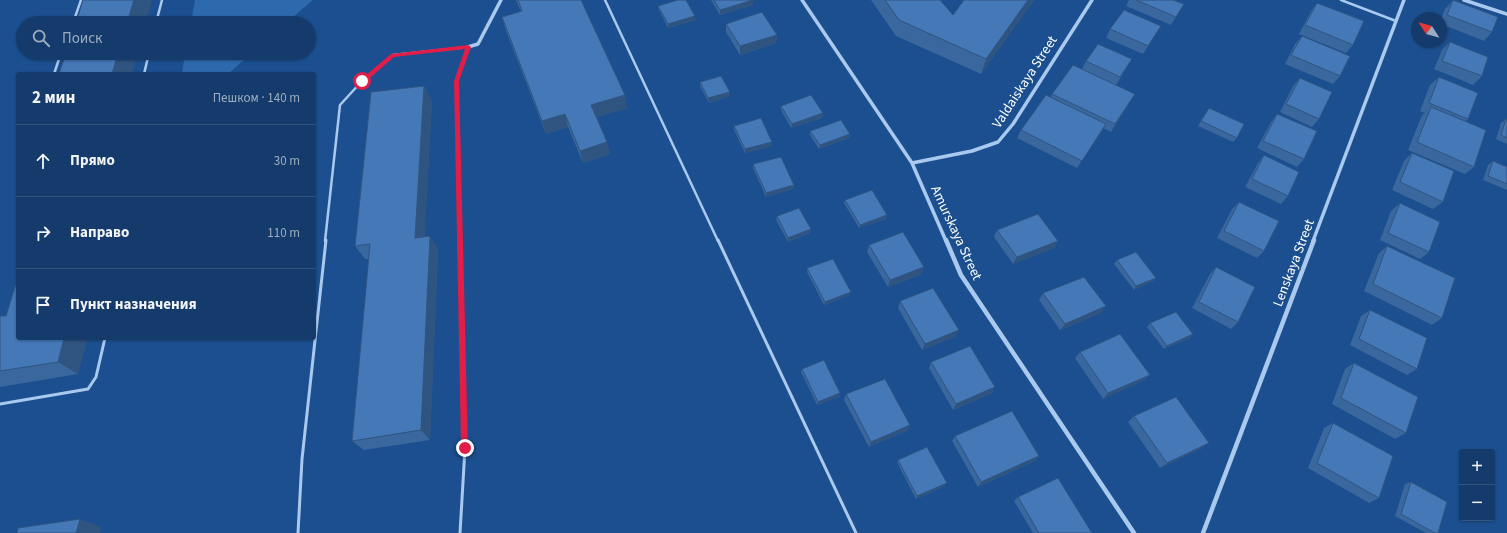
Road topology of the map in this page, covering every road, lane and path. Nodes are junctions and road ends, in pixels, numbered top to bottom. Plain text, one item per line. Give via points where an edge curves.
1 (81, 0) edge
2 (162, 0) edge
3 (501, 0) edge
4 (605, 0) edge
5 (802, 0) edge
6 (1092, 0) edge
7 (1341, 0) edge
8 (1404, 0) edge
9 (1464, 0) edge
10 (1507, 14) edge
11 (75, 16) edge
12 (158, 16) edge
13 (1396, 21) junction
14 (468, 47) junction
15 (59, 60) edge
16 (147, 60) edge
17 (55, 72) edge
18 (144, 72) edge
19 (912, 163) junction
20 (316, 329) edge
21 (105, 340) edge
22 (315, 340) edge
23 (0, 404) edge
24 (298, 533) edge
25 (460, 533) edge
26 (856, 533) edge
27 (1134, 533) edge
28 (1203, 533) edge

1 - 11 lane
2 - 12 lane
3 - 14 street via 478,44
4 - 26 lane
5 - 19 street, Amurskaya Street
6 - 19 street, Valdaiskaya Street via 1013,124 998,142 972,151
7 - 13 lane
8 - 13 street, Lenskaya Street
9 - 10 street
13 - 28 street, Lenskaya Street
14 - 20 lane via 393,55 362,81 340,105
14 - 25 lane via 456,81 465,448
15 - 17 lane
16 - 18 lane
19 - 27 street, Amurskaya Street via 961,275
21 - 23 lane via 96,377 88,389
22 - 24 lane via 302,459

